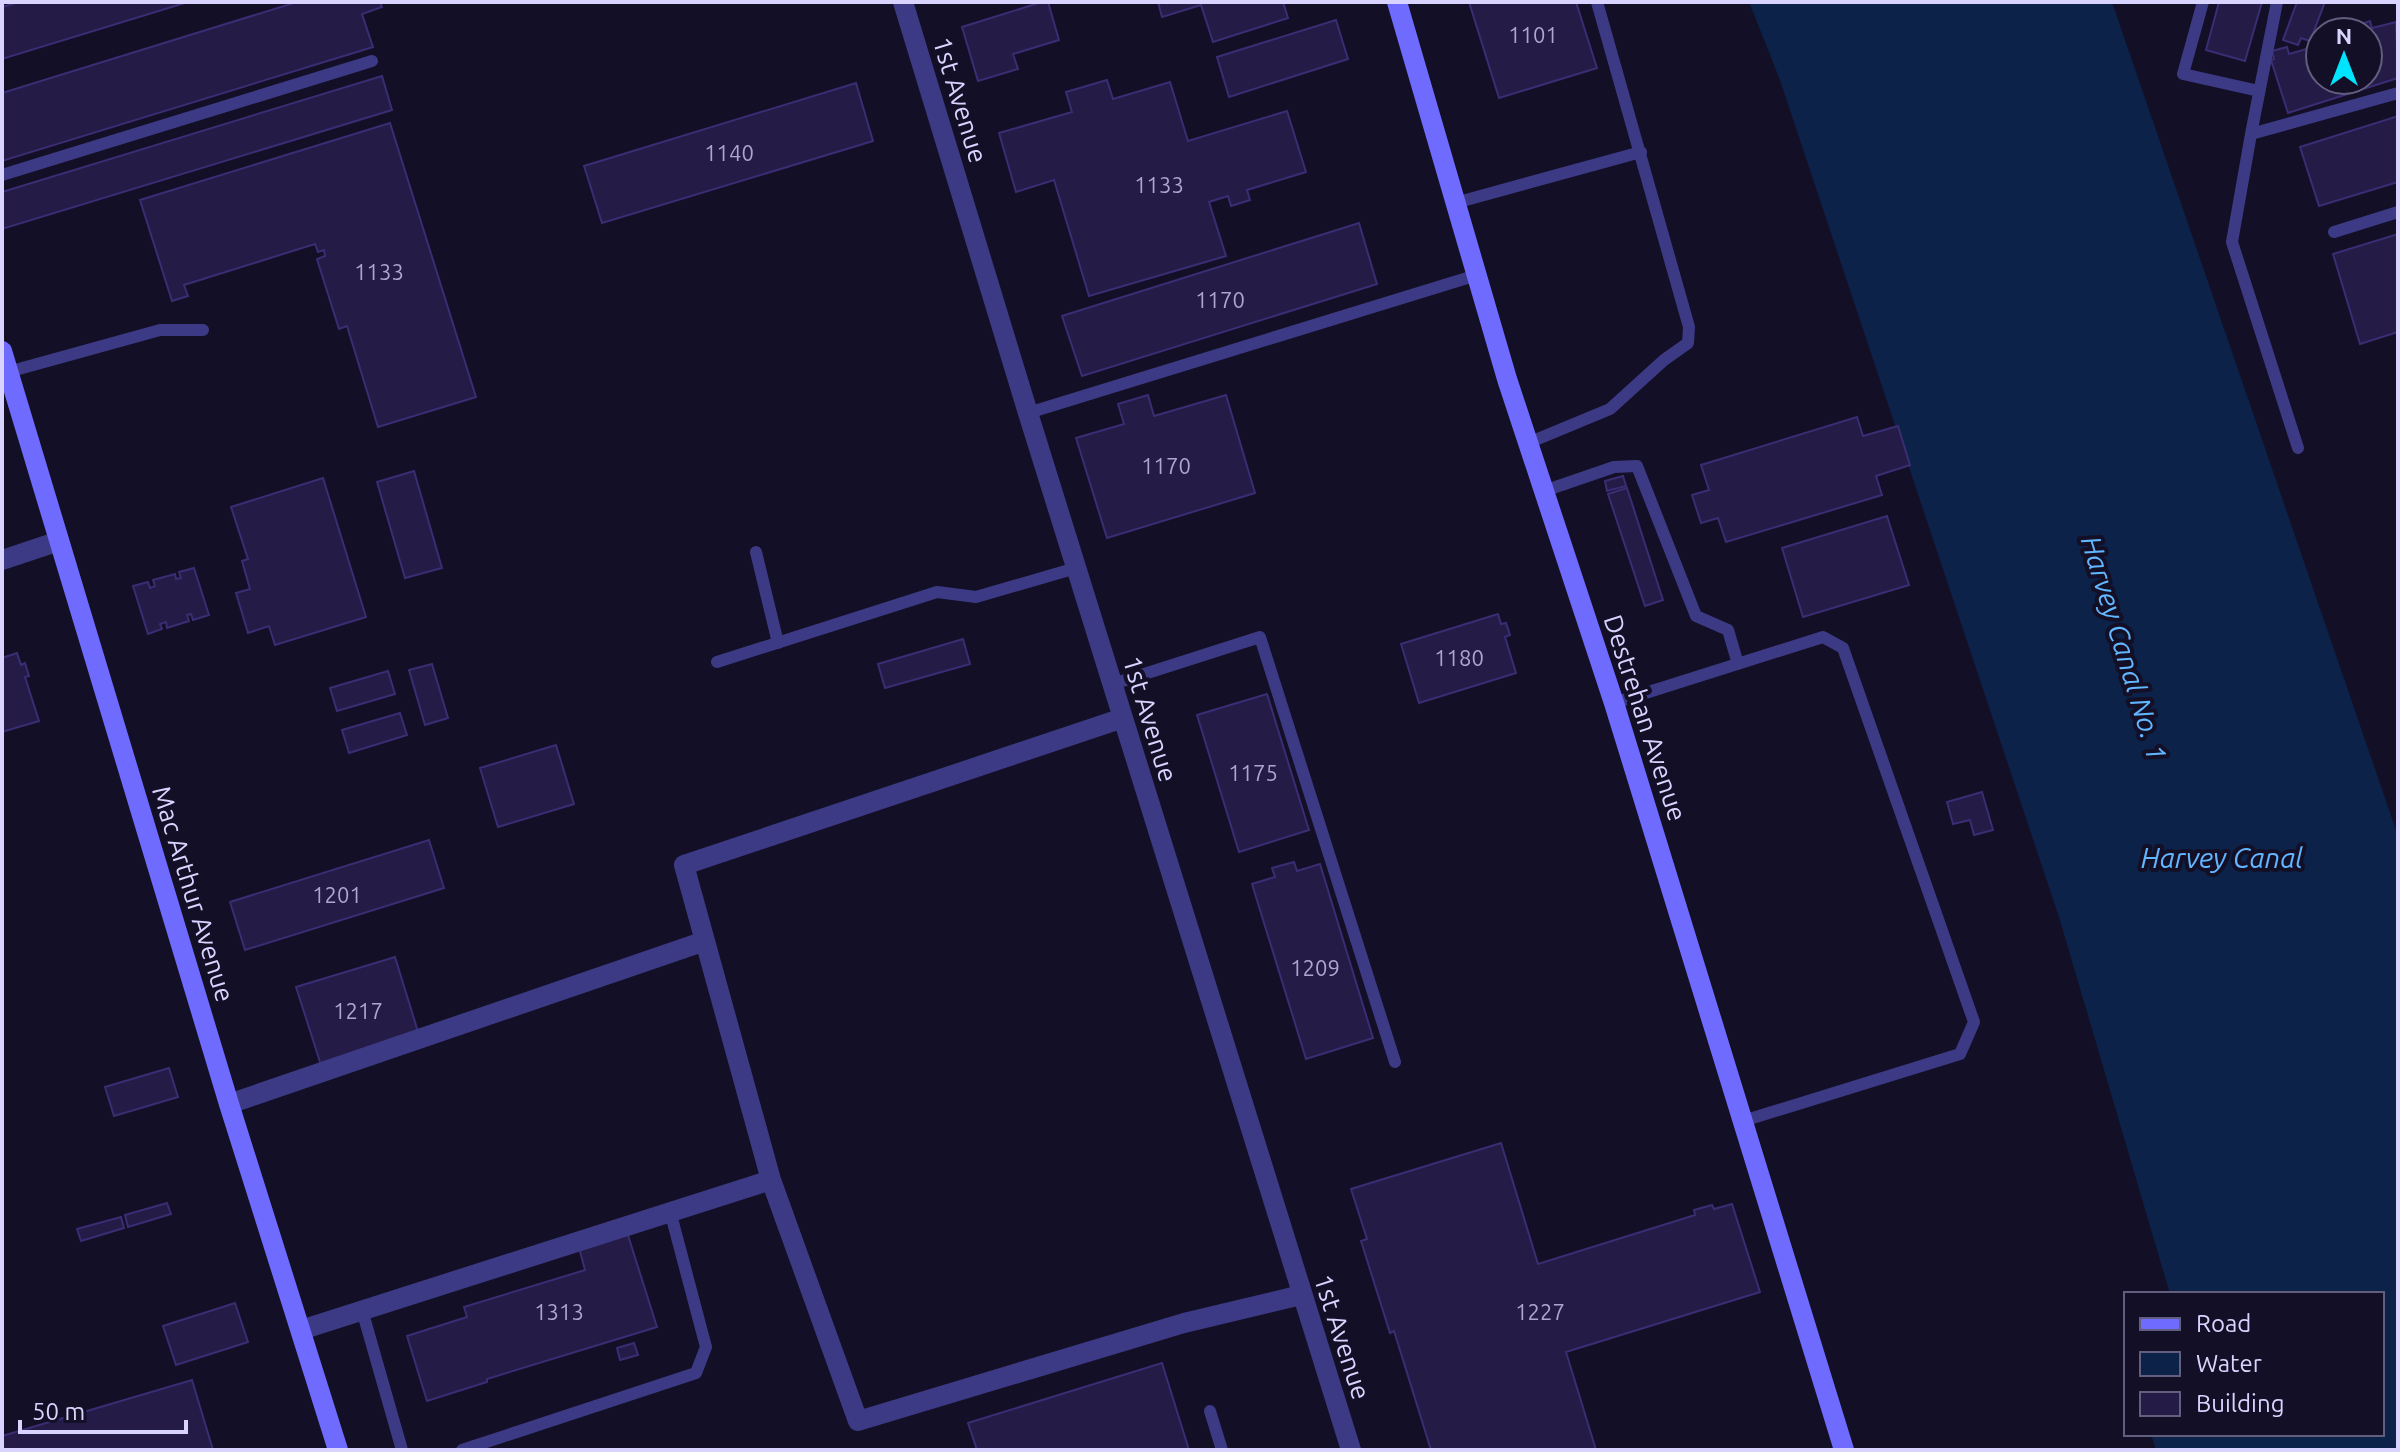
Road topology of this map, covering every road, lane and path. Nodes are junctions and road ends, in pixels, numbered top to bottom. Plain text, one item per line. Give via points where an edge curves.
1 (903, 2) edge
2 (1397, 2) edge
3 (1597, 2) edge
4 (2203, 2) edge
5 (2277, 2) edge
6 (372, 61) dead end
7 (2259, 91) junction
8 (2398, 93) edge
9 (2251, 134) junction
10 (1641, 152) junction
11 (2, 175) edge
12 (1455, 203) junction
13 (2398, 212) edge
14 (2334, 232) dead end
15 (1477, 275) junction
16 (203, 330) dead end
17 (2, 351) edge
18 (8, 372) junction
19 (1028, 413) junction
20 (1528, 443) junction
21 (2298, 448) dead end
22 (1544, 491) junction
23 (59, 541) junction
24 (756, 552) dead end
25 (2, 560) edge
26 (1076, 568) junction
27 (778, 643) junction
28 (717, 662) dead end
29 (1738, 664) junction
30 (1113, 684) junction
31 (1614, 703) junction
32 (1123, 718) junction
33 (705, 941) junction
34 (1395, 1062) dead end
35 (229, 1104) junction
36 (1743, 1121) junction
37 (771, 1180) junction
38 (670, 1211) junction
39 (1301, 1295) junction
40 (362, 1310) junction
41 (301, 1330) junction
42 (1210, 1411) dead end
43 (338, 1450) edge
44 (402, 1450) edge
45 (462, 1450) edge
46 (1222, 1450) edge
47 (1351, 1450) edge
48 (1844, 1450) edge

1 - 19 street, 1st Avenue
2 - 12 main road, Destrehan Avenue
3 - 10 lane
4 - 7 lane via 2183,74
5 - 7 lane
6 - 11 lane
7 - 9 lane
8 - 9 lane
9 - 21 lane via 2232,242
10 - 12 lane
10 - 20 lane via 1689,327 1688,343 1610,409
12 - 15 main road, Destrehan Avenue
13 - 14 lane
15 - 19 lane
15 - 20 main road, Destrehan Avenue
16 - 18 lane via 160,330
17 - 18 main road, Mac Arthur Avenue
18 - 23 main road, Mac Arthur Avenue
19 - 26 street, 1st Avenue
20 - 22 main road, Destrehan Avenue
22 - 29 lane via 1614,467 1637,466 1696,616 1728,630
22 - 31 main road, Destrehan Avenue
23 - 25 street
23 - 35 main road, Mac Arthur Avenue
24 - 27 lane
26 - 27 lane via 976,597 937,592
26 - 30 street, 1st Avenue
27 - 28 lane
29 - 31 lane
29 - 36 lane via 1823,637 1843,648 1974,1022 1960,1054
30 - 32 street, 1st Avenue
30 - 34 lane via 1260,637
31 - 36 main road, Destrehan Avenue
32 - 33 street via 684,865
32 - 39 street, 1st Avenue
33 - 35 street
33 - 37 street
35 - 41 main road, Mac Arthur Avenue
36 - 48 main road, Destrehan Avenue
37 - 38 street
37 - 39 street via 858,1421 1184,1323
38 - 40 street
38 - 45 lane via 706,1347 696,1373
39 - 47 street, 1st Avenue
40 - 41 street
40 - 44 lane
41 - 43 main road, Mac Arthur Avenue
42 - 46 lane

